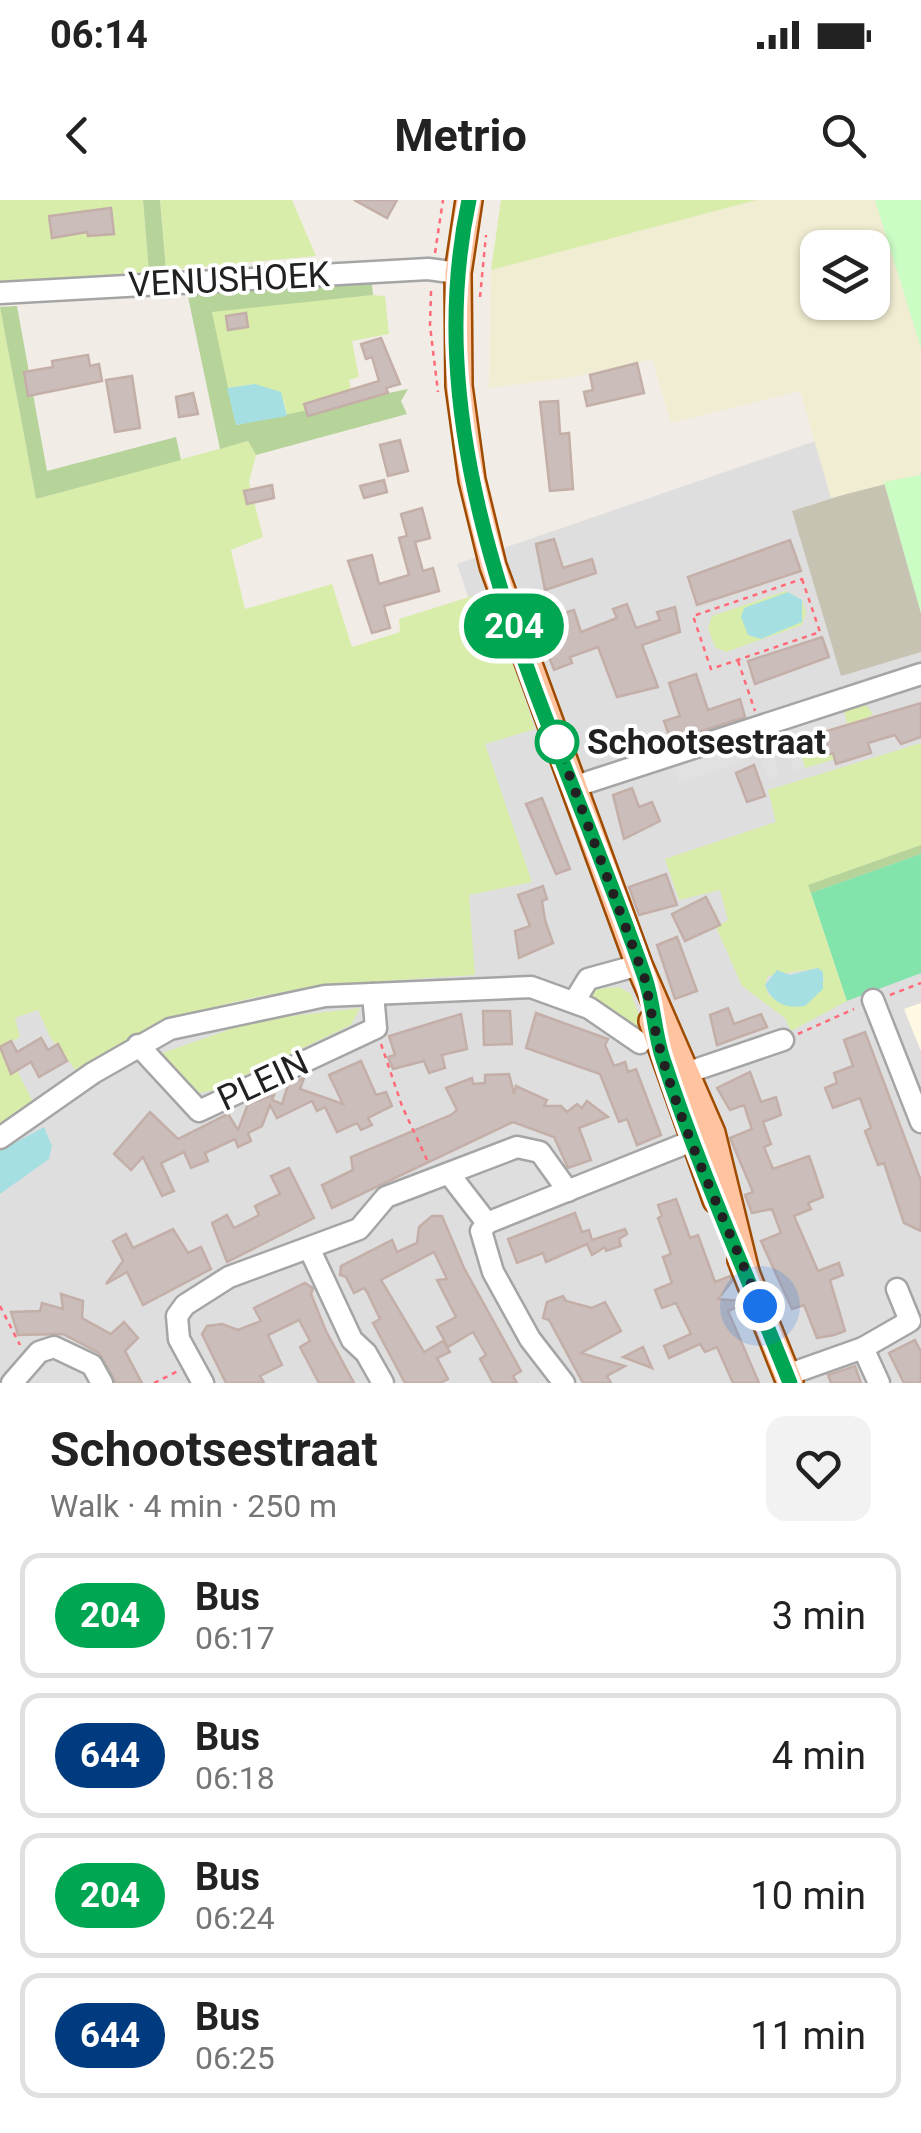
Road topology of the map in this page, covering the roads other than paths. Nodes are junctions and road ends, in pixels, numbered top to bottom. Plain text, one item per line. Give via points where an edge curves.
1 (469, 200) edge
2 (470, 273) junction
3 (0, 293) edge
4 (921, 674) edge
5 (574, 787) junction
6 (643, 973) junction
7 (373, 994) junction
8 (874, 1000) road end
9 (574, 1002) junction
10 (783, 1040) road end
11 (640, 1043) dead end
12 (138, 1045) junction
13 (662, 1058) junction
14 (689, 1072) junction
15 (921, 1122) edge
16 (702, 1137) junction
17 (0, 1138) edge
18 (443, 1177) junction
19 (568, 1191) junction
20 (486, 1224) junction
21 (310, 1250) junction
22 (897, 1289) dead end
23 (862, 1348) junction
24 (788, 1379) edge
25 (12, 1383) edge
26 (102, 1383) edge
27 (203, 1383) edge
28 (383, 1383) edge
29 (564, 1383) edge
30 (879, 1383) edge

1 - 2 main road
2 - 3 street, VENUSHOEK via 428,269
2 - 5 main road via 460,386 472,480 493,566
4 - 5 street
5 - 6 main road
6 - 9 street via 588,980
6 - 13 main road
6 - 14 main road
7 - 9 street, PLEIN via 531,988
7 - 12 street, PLEIN via 248,1008
7 - 12 street, PLEIN via 376,1028 199,1110
8 - 15 street
9 - 11 street, PLEIN
10 - 14 street
12 - 17 street, PLEIN
13 - 14 street
13 - 16 main road
14 - 16 main road
16 - 19 street
16 - 24 main road
18 - 19 street via 518,1147 540,1152
18 - 20 street
18 - 21 street via 386,1198 359,1229
19 - 20 street
20 - 29 street via 480,1231 493,1272
21 - 27 street via 230,1277 185,1305 178,1327
21 - 28 street via 352,1340
22 - 23 street via 910,1321
23 - 24 street
23 - 30 street
25 - 26 street via 39,1352 54,1347 92,1365

